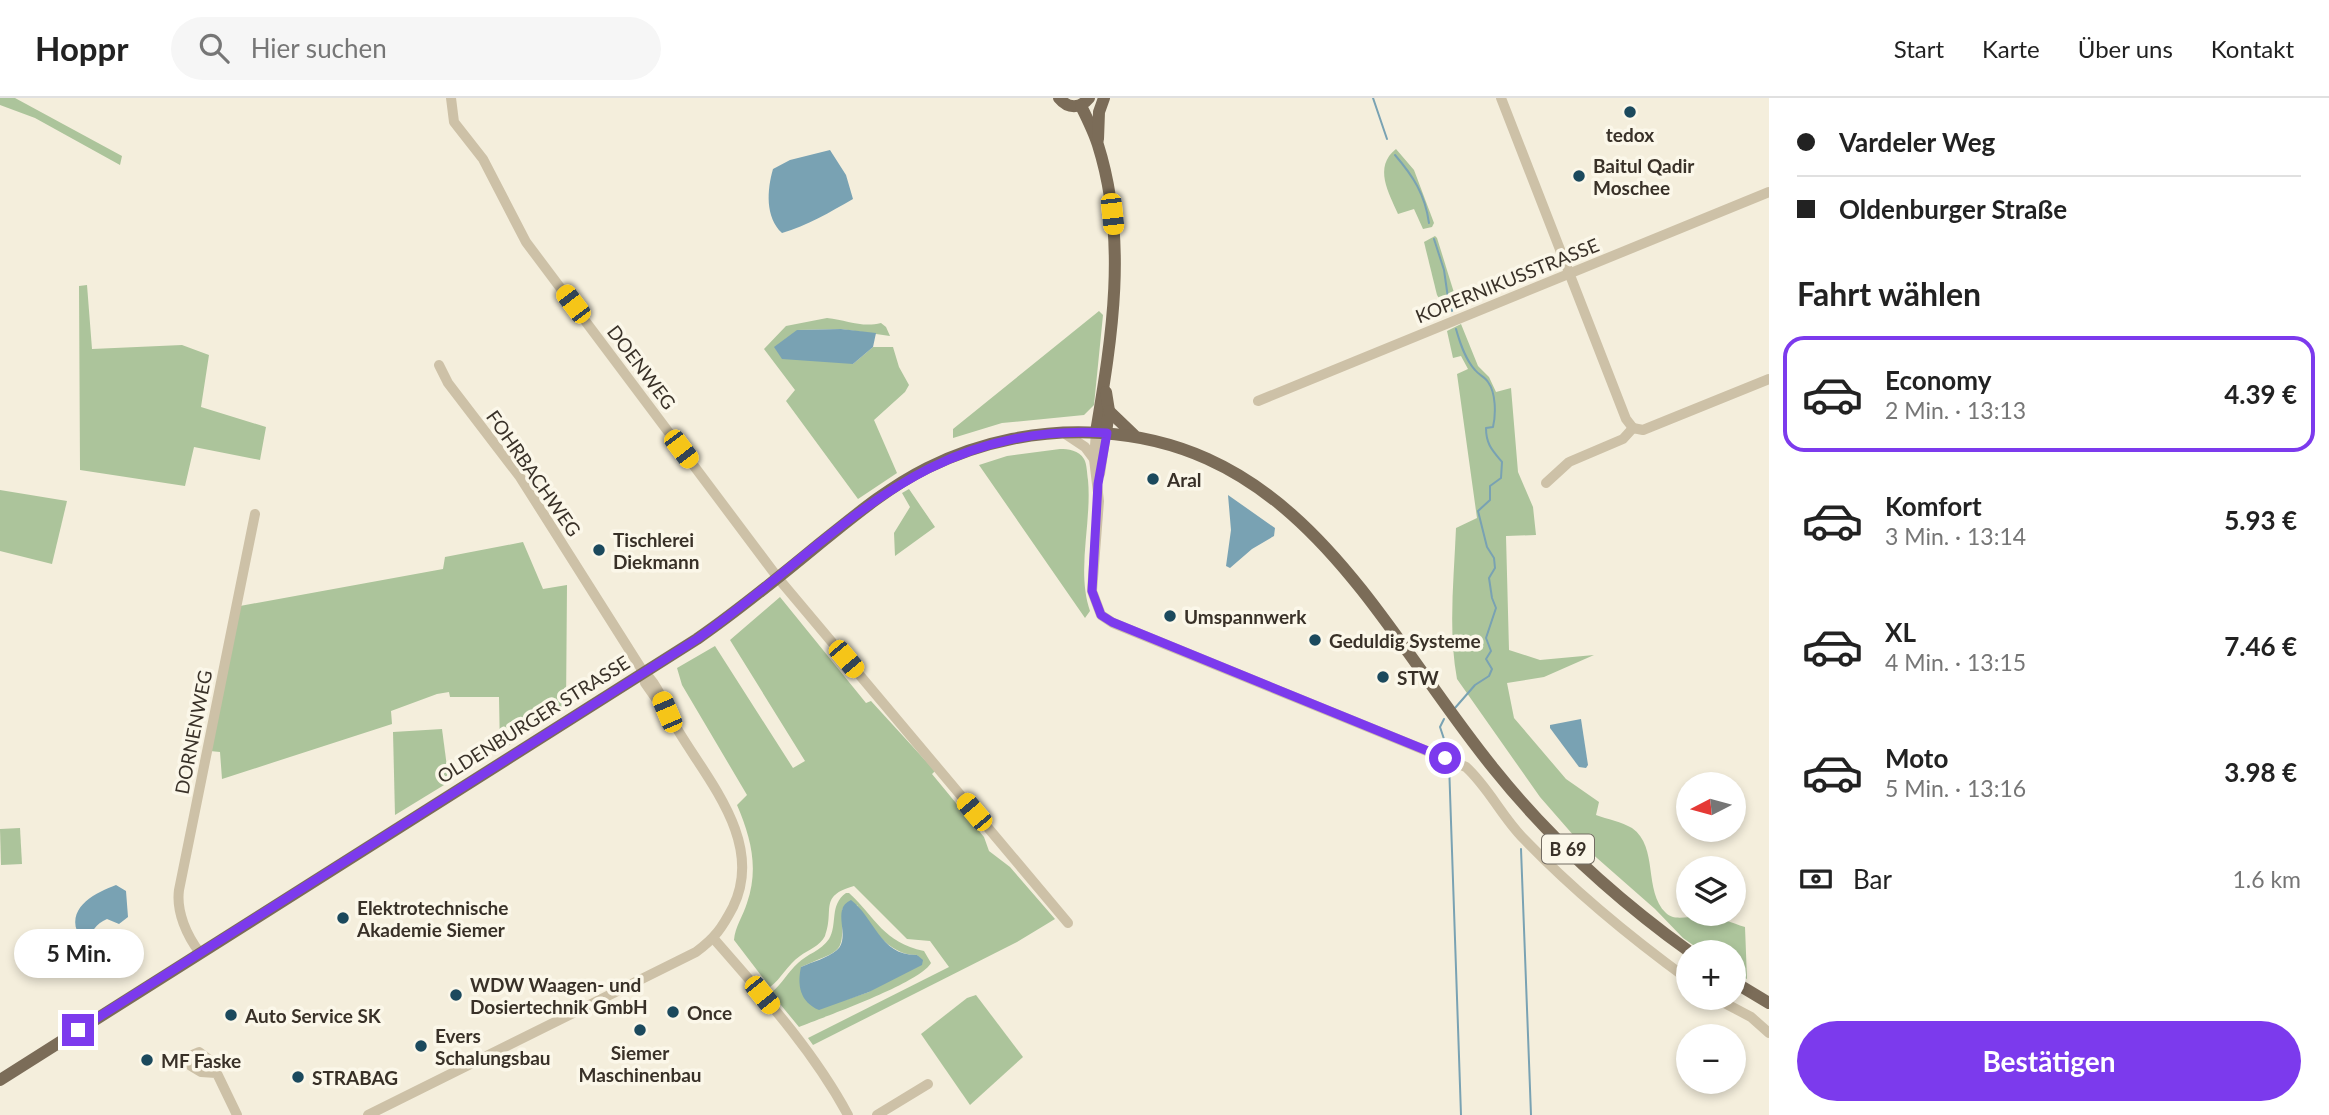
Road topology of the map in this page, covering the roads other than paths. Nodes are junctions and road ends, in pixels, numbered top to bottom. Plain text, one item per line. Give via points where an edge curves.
1 (451, 98) edge
2 (1059, 98) edge
3 (1104, 98) edge
4 (1501, 98) edge
5 (1085, 102) edge
6 (1098, 143) junction
7 (1769, 192) edge
8 (1569, 273) junction
9 (439, 365) dead end
10 (1769, 379) edge
11 (1105, 385) junction
12 (1258, 401) dead end
13 (1110, 411) junction
14 (1633, 428) junction
15 (1063, 433) junction
16 (1101, 433) junction
17 (1134, 435) junction
18 (1094, 459) junction
19 (1546, 483) dead end
20 (1098, 484) junction
21 (255, 514) dead end
22 (778, 578) junction
23 (644, 673) junction
24 (1068, 923) dead end
25 (714, 939) junction
26 (1676, 942) edge
27 (200, 953) junction
28 (1676, 970) edge
29 (1746, 989) edge
30 (1769, 1003) edge
31 (1736, 1010) edge
32 (1769, 1033) edge
33 (216, 1073) dead end
34 (0, 1080) edge
35 (928, 1084) dead end
36 (237, 1115) edge
37 (368, 1115) edge
38 (848, 1115) edge
39 (877, 1115) edge

1 - 22 street, DOENWEG via 454,122 483,159 526,242
2 - 5 main road via 1070,106
3 - 6 main road
4 - 8 street
5 - 6 main road
6 - 11 main road via 1116,245
7 - 8 street, KOPERNIKUSSTRASSE
8 - 12 street, KOPERNIKUSSTRASSE
8 - 14 street
9 - 23 street, FOHRBACHWEG via 520,477
10 - 14 street via 1643,430
11 - 13 main road
11 - 16 main road
13 - 16 main road
13 - 17 main road, B 69
14 - 19 street via 1623,439 1569,461
15 - 16 main road, OLDENBURGER STRASSE / B 69
15 - 18 street via 1081,443
15 - 22 main road, OLDENBURGER STRASSE / B 69 via 974,448 928,468 879,496
16 - 17 main road, B 69
16 - 18 street
16 - 20 street
17 - 26 main road, B 69 via 1186,449 1230,469 1304,524 1370,601 1506,784 1602,882
18 - 20 street
20 - 28 street via 1092,591 1101,615 1466,767 1522,837 1566,881
21 - 27 street, DORNENWEG via 179,890 178,906
22 - 23 main road, OLDENBURGER STRASSE / B 69
22 - 24 street, DOENWEG
23 - 25 street, FOHRBACHWEG via 652,678 667,712 729,812 740,842 739,892
23 - 27 main road, OLDENBURGER STRASSE / B 69
25 - 37 street via 675,964
25 - 38 street via 806,1050
27 - 34 main road, OLDENBURGER STRASSE / B 69
29 - 30 main road
31 - 32 street
33 - 36 street
35 - 39 street

